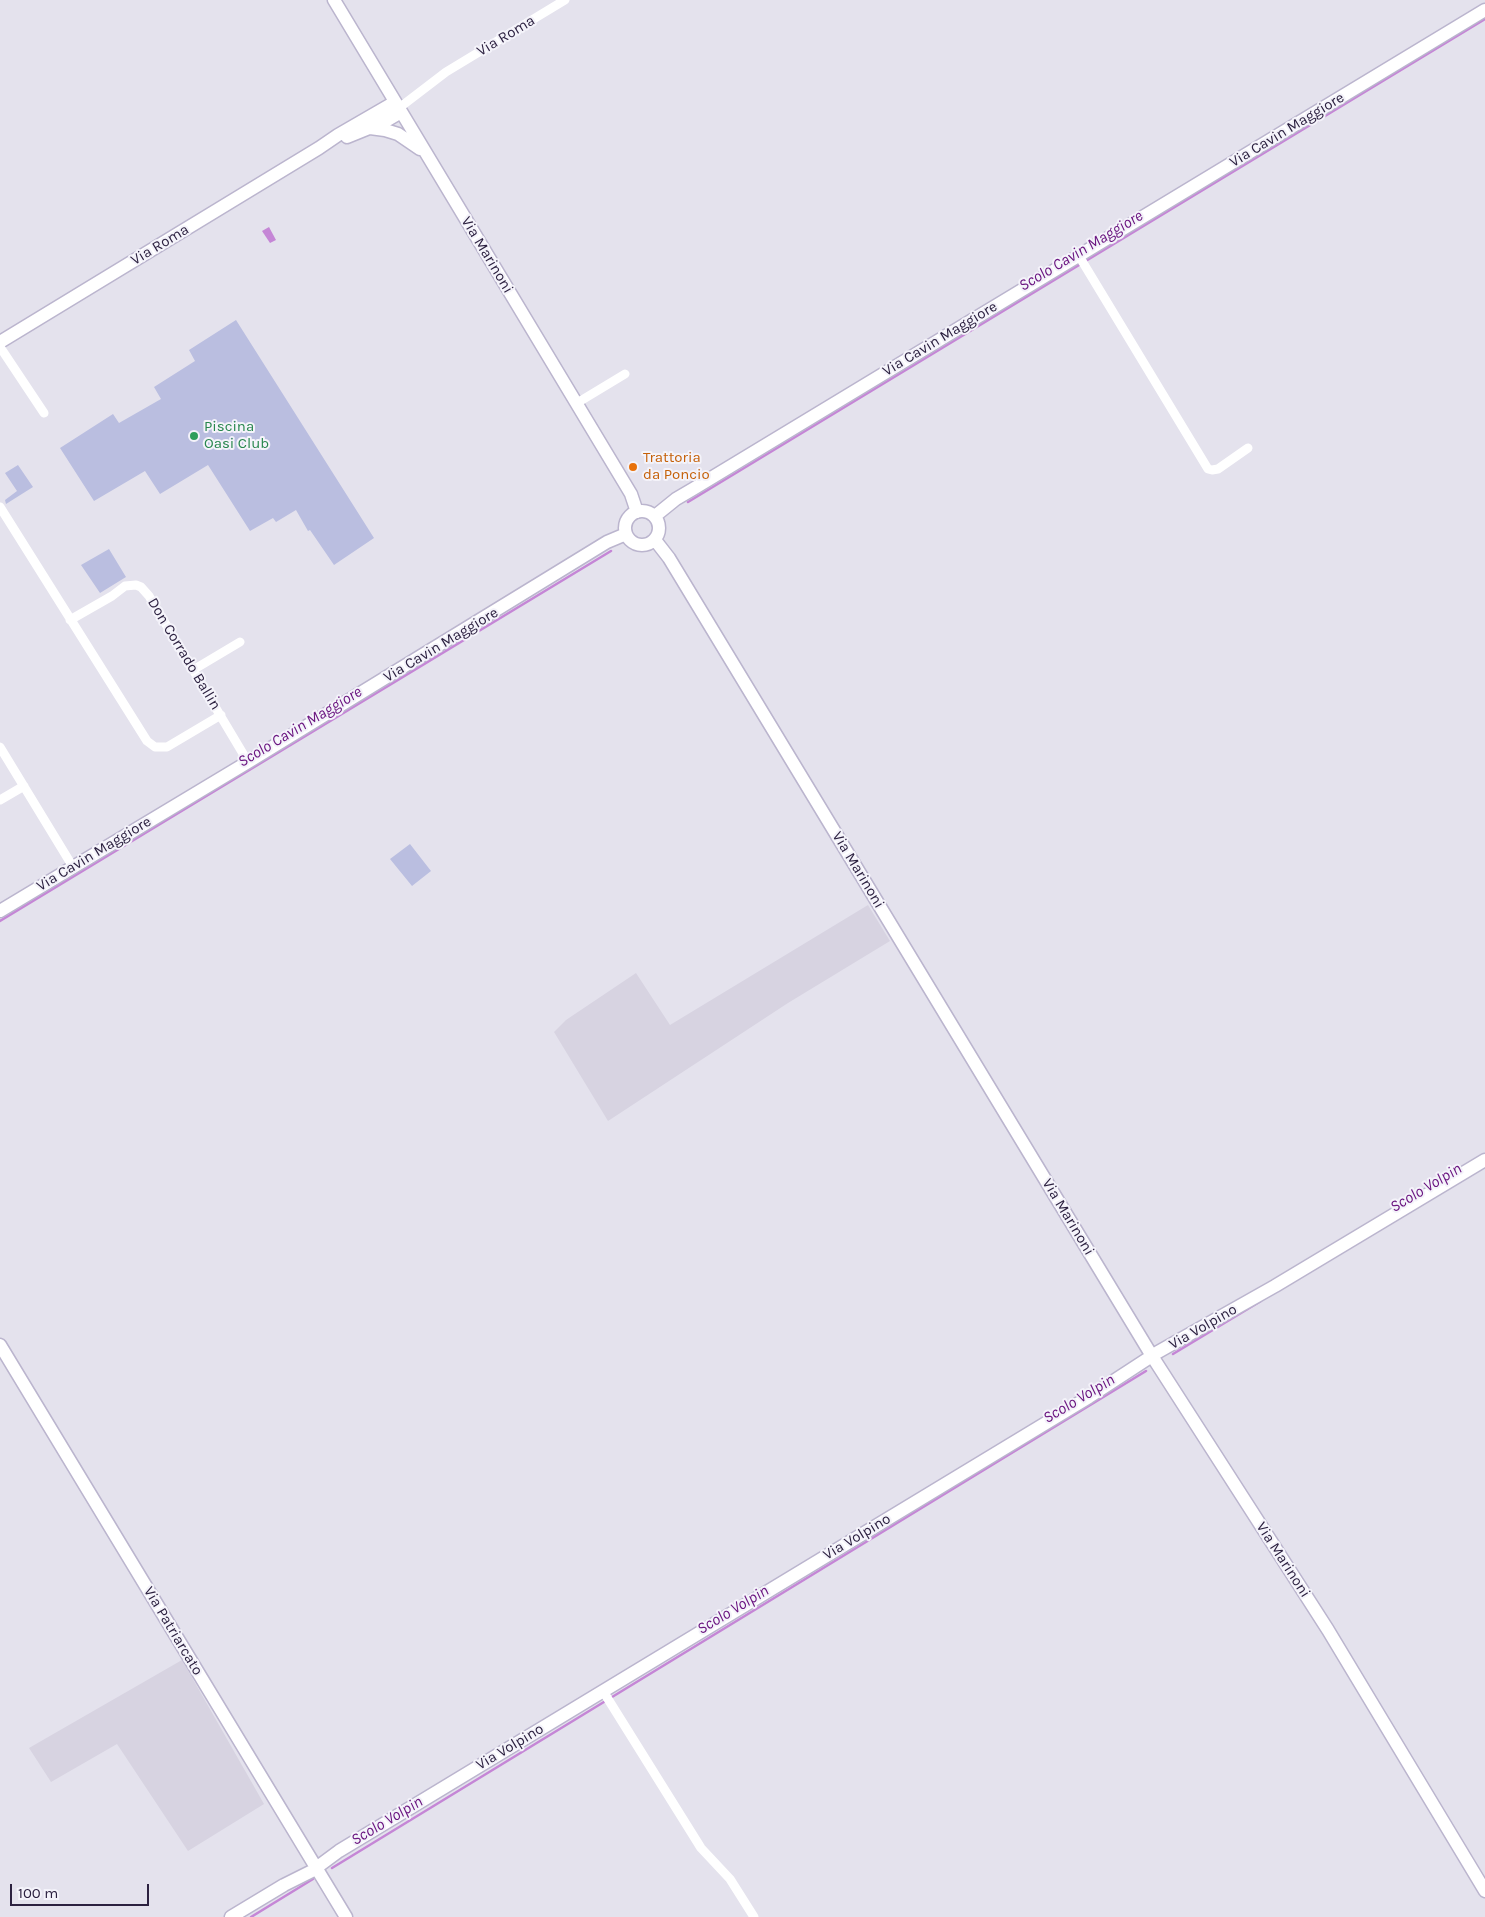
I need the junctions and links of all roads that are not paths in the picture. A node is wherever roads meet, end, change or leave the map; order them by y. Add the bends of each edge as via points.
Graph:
1 (334, 0) edge
2 (565, 0) edge
3 (1480, 0) edge
4 (1485, 9) edge
5 (398, 107) junction
6 (370, 128) junction
7 (320, 148) junction
8 (425, 153) junction
9 (1082, 262) junction
10 (0, 342) edge
11 (0, 347) edge
12 (625, 374) dead end
13 (577, 403) junction
14 (44, 413) dead end
15 (1248, 448) dead end
16 (0, 507) edge
17 (637, 512) junction
18 (655, 516) junction
19 (626, 534) junction
20 (655, 540) junction
21 (70, 620) junction
22 (240, 642) dead end
23 (193, 670) junction
24 (221, 715) junction
25 (0, 747) edge
26 (248, 762) junction
27 (24, 786) junction
28 (0, 800) edge
29 (73, 867) junction
30 (0, 911) edge
31 (1485, 1160) edge
32 (0, 1344) edge
33 (1152, 1356) junction
34 (607, 1696) junction
35 (316, 1868) junction
36 (1485, 1891) edge
37 (230, 1917) edge
38 (346, 1917) edge
39 (754, 1917) edge

1 - 5 street, Via Marinoni
2 - 5 street, Via Roma via 446,72
3 - 4 street
4 - 9 street, Via Cavin Maggiore
5 - 6 street via 384,122
5 - 7 street via 338,135
5 - 8 street, Via Marinoni
6 - 7 street
6 - 8 street via 398,134
7 - 10 street, Via Roma
8 - 13 street, Via Marinoni
9 - 15 street via 1208,469 1218,469
9 - 18 street, Via Cavin Maggiore via 682,496
11 - 14 street
12 - 13 street
13 - 17 street, Via Marinoni via 631,494
16 - 21 street, Don Corrado Ballin
17 - 18 street
17 - 19 street via 626,522
18 - 20 street via 659,528
19 - 20 street via 638,545 647,545
19 - 26 street, Via Cavin Maggiore via 607,542
20 - 33 street, Via Marinoni via 672,562
21 - 23 street, Don Corrado Ballin via 125,586 136,585 146,592
21 - 24 street, Don Corrado Ballin via 143,736 152,745 161,748 173,745
22 - 23 street
23 - 24 street, Don Corrado Ballin
24 - 26 street, Don Corrado Ballin
25 - 27 street
26 - 29 street, Via Cavin Maggiore
27 - 28 street
27 - 29 street
29 - 30 street, Via Cavin Maggiore
31 - 33 street, Via Volpino
32 - 35 street, Via Patriarcato
33 - 34 street, Via Volpino
33 - 36 street, Via Marinoni via 1328,1630
34 - 35 street, Via Volpino via 339,1851
34 - 39 street via 701,1848 730,1879
35 - 37 street, Via Volpino
35 - 38 street, Via Patriarcato

